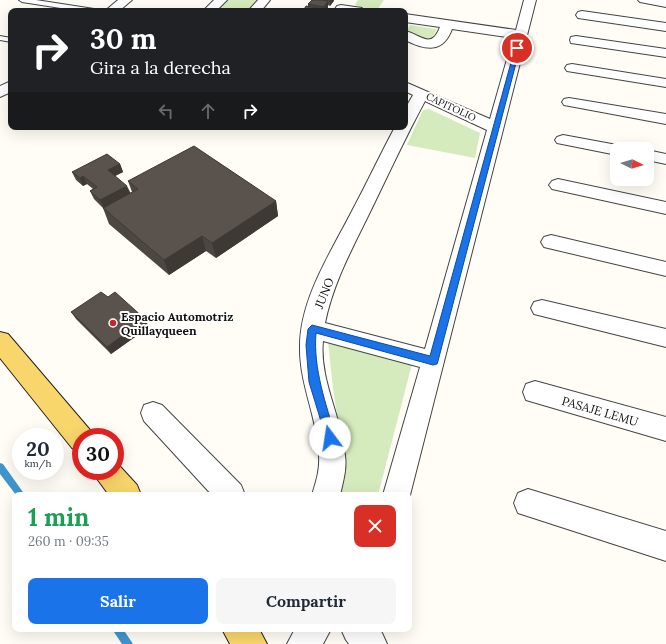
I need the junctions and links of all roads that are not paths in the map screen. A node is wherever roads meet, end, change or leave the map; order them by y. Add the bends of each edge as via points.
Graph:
1 (22, 0) edge
2 (126, 0) edge
3 (221, 0) edge
4 (264, 0) edge
5 (530, 0) edge
6 (644, 0) edge
7 (666, 3) edge
8 (74, 8) edge
9 (115, 8) edge
10 (212, 8) edge
11 (257, 8) edge
12 (582, 15) dead end
13 (408, 20) edge
14 (447, 24) junction
15 (666, 27) edge
16 (521, 35) junction
17 (408, 37) edge
18 (576, 40) dead end
19 (666, 53) edge
20 (572, 68) dead end
21 (666, 83) edge
22 (408, 88) edge
23 (421, 94) junction
24 (568, 102) dead end
25 (408, 118) edge
26 (666, 119) edge
27 (496, 128) junction
28 (402, 130) edge
29 (563, 140) dead end
30 (610, 149) edge
31 (654, 156) edge
32 (666, 159) edge
33 (558, 186) dead end
34 (666, 208) edge
35 (551, 242) dead end
36 (666, 269) edge
37 (542, 308) dead end
38 (312, 329) junction
39 (666, 338) edge
40 (0, 341) edge
41 (433, 361) junction
42 (534, 392) dead end
43 (153, 413) dead end
44 (72, 428) edge
45 (666, 429) edge
46 (114, 480) edge
47 (124, 492) edge
48 (228, 492) edge
49 (327, 492) edge
50 (398, 492) edge
51 (528, 503) dead end
52 (666, 546) edge
53 (240, 632) edge
54 (313, 632) edge
55 (360, 632) edge
56 (250, 644) edge
57 (303, 644) edge
58 (371, 644) edge

1 - 8 lane
2 - 9 street
3 - 10 street
4 - 11 street
5 - 16 street
6 - 7 street
12 - 15 street
13 - 14 street
14 - 16 street
14 - 17 street via 436,43 426,43
16 - 27 street
18 - 19 street
20 - 21 street
22 - 23 street, CAPITOLIO
23 - 25 street
23 - 27 street, CAPITOLIO
24 - 26 street
27 - 41 street
28 - 38 street, JUNO via 325,285
29 - 30 street
31 - 32 street
33 - 34 street
35 - 36 street
37 - 39 street
38 - 41 street
38 - 49 street, JUNO via 313,376 333,455 332,474
40 - 44 main road
41 - 50 street
42 - 45 street, PASAJE LEMU
43 - 48 street
46 - 47 main road
51 - 52 street
53 - 56 main road
54 - 57 street
55 - 58 street

